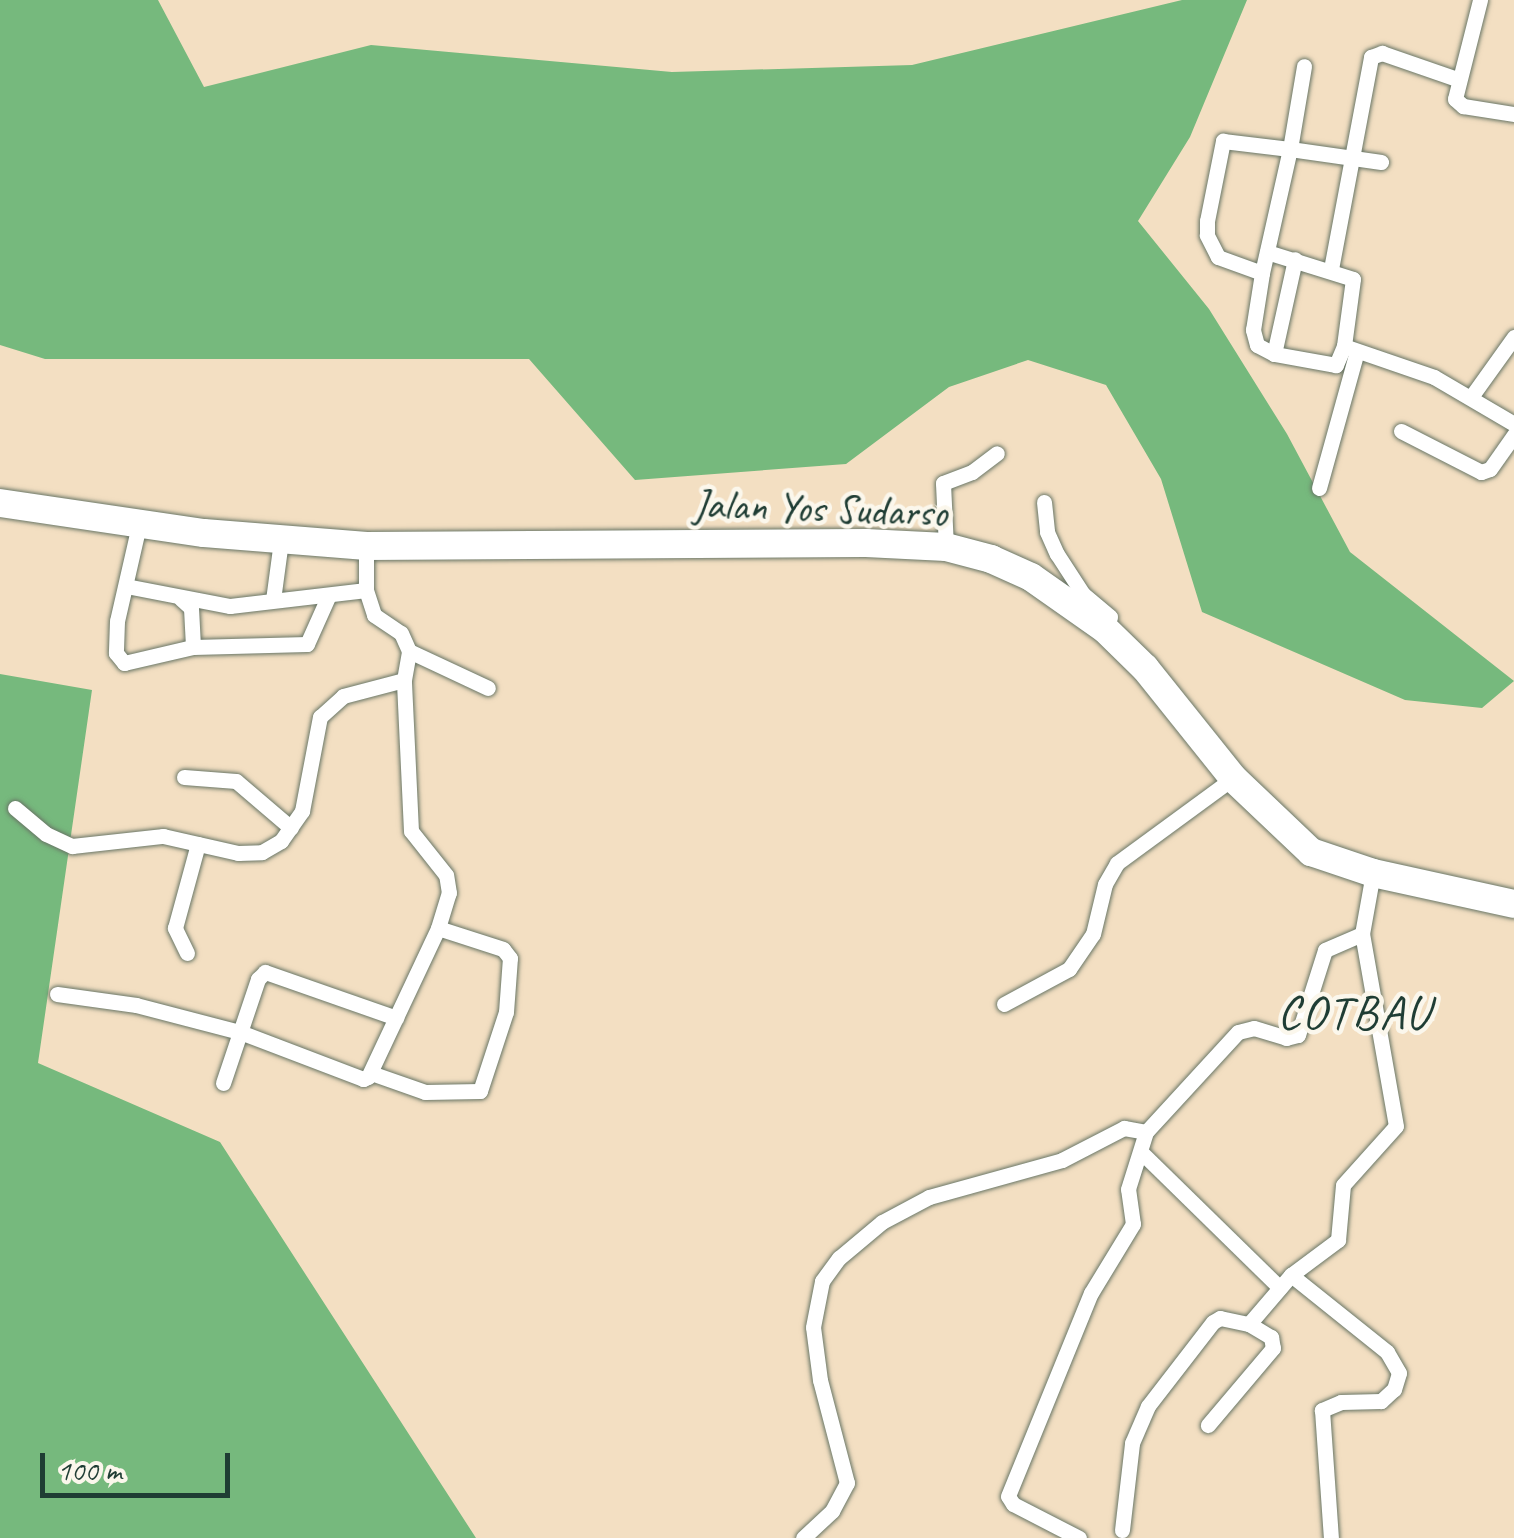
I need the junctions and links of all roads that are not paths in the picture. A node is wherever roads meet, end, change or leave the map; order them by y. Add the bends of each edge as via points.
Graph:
1 (1480, 0) edge
2 (1304, 66) dead end
3 (1457, 79) junction
4 (1514, 114) edge
5 (1290, 150) junction
6 (1350, 159) junction
7 (1380, 162) dead end
8 (1267, 252) junction
9 (1295, 260) junction
10 (1331, 268) junction
11 (1262, 273) junction
12 (1514, 336) edge
13 (1351, 349) junction
14 (1274, 354) junction
15 (1471, 397) junction
16 (1514, 424) edge
17 (1401, 431) dead end
18 (1514, 434) edge
19 (997, 453) dead end
20 (1319, 488) dead end
21 (0, 502) edge
22 (1044, 502) dead end
23 (139, 525) junction
24 (281, 541) junction
25 (366, 546) junction
26 (946, 548) junction
27 (126, 586) junction
28 (366, 590) junction
29 (328, 597) junction
30 (180, 599) junction
31 (273, 600) junction
32 (1104, 630) junction
33 (193, 647) junction
34 (410, 651) junction
35 (404, 680) junction
36 (488, 688) dead end
37 (184, 777) dead end
38 (1233, 778) junction
39 (14, 808) dead end
40 (292, 828) junction
41 (198, 844) junction
42 (1373, 873) junction
43 (1514, 904) edge
44 (438, 928) junction
45 (1362, 934) junction
46 (187, 954) dead end
47 (57, 994) dead end
48 (1004, 1004) dead end
49 (396, 1018) junction
50 (240, 1032) junction
51 (370, 1073) junction
52 (223, 1084) dead end
53 (1146, 1132) junction
54 (1141, 1152) junction
55 (1292, 1275) junction
56 (1280, 1288) junction
57 (1249, 1324) junction
58 (1208, 1425) dead end
59 (1122, 1530) dead end
60 (803, 1538) edge
61 (1080, 1538) edge
62 (1331, 1538) edge

1 - 3 street
2 - 5 street
3 - 4 street via 1459,105
3 - 6 street via 1374,54
5 - 6 street
5 - 8 street
5 - 11 street via 1223,142 1207,235 1218,257
6 - 7 street
6 - 10 street
8 - 9 street
8 - 11 street
9 - 10 street
9 - 14 street
10 - 13 street via 1353,279
11 - 14 street via 1254,341
12 - 15 street
13 - 14 street via 1333,366
13 - 15 street
13 - 20 street
15 - 16 street
17 - 18 street via 1480,472
19 - 26 street via 943,484
21 - 23 highway, Jalan Yos Sudarso
22 - 32 street via 1057,554 1084,594 1110,617
23 - 24 highway, Jalan Yos Sudarso
23 - 27 street
24 - 25 highway, Jalan Yos Sudarso
24 - 31 street
25 - 26 highway, Jalan Yos Sudarso via 866,542
25 - 28 street
26 - 32 highway, Jalan Yos Sudarso via 1031,577
27 - 30 street
27 - 33 street via 117,622 120,661
28 - 29 street
28 - 34 street via 371,610
29 - 31 street
29 - 33 street via 307,644
30 - 31 street via 230,606
30 - 33 street via 191,608
32 - 38 highway, Jalan Yos Sudarso via 1145,668
34 - 35 street
34 - 36 street
35 - 40 street via 344,696 320,717 308,795
35 - 44 street via 411,831 449,884
37 - 40 street via 236,781
38 - 42 highway, Jalan Yos Sudarso via 1311,852
38 - 48 street via 1117,863 1093,934 1069,969
39 - 41 street via 72,846 144,837
40 - 41 street via 262,852
41 - 46 street via 176,928
42 - 43 highway, Jalan Yos Sudarso
42 - 45 street
44 - 49 street
44 - 51 street via 503,949 510,958 506,1012 480,1092 425,1092
45 - 53 street via 1325,950 1298,1035 1238,1032
45 - 55 street via 1396,1126 1343,1185 1338,1240
47 - 50 street
49 - 50 street via 265,972
49 - 51 street
50 - 51 street via 364,1079
50 - 52 street
53 - 54 street
53 - 60 street via 1124,1128 1062,1160 929,1197 882,1222 839,1258 822,1281 813,1327 847,1482 832,1510
54 - 56 street
54 - 61 street via 1128,1189 1133,1224 1091,1293 1008,1496
55 - 56 street
55 - 62 street via 1398,1366 1398,1382 1387,1397 1322,1410
56 - 57 street
57 - 58 street via 1271,1337 1273,1348
57 - 59 street via 1213,1322 1148,1406 1132,1444

